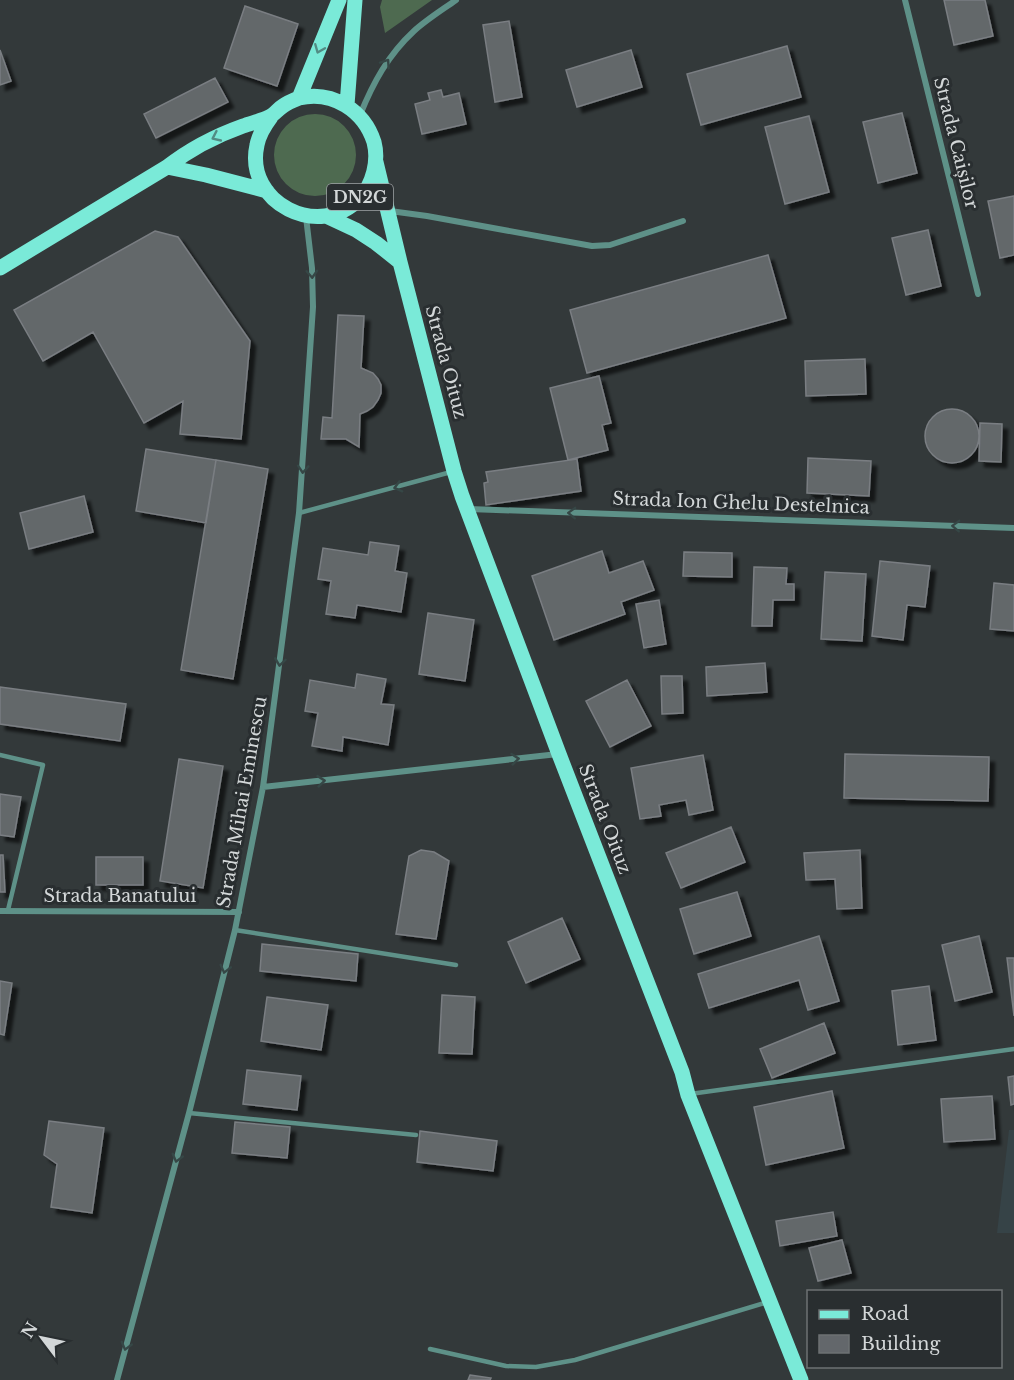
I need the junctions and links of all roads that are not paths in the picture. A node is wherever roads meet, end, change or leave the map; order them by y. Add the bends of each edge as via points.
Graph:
1 (339, 0) edge
2 (355, 0) edge
3 (456, 0) edge
4 (905, 0) edge
5 (299, 98) junction
6 (346, 105) junction
7 (359, 115) junction
8 (271, 117) junction
9 (376, 162) junction
10 (167, 166) junction
11 (267, 191) junction
12 (388, 211) junction
13 (306, 216) junction
14 (326, 216) junction
15 (683, 221) dead end
16 (400, 262) junction
17 (0, 268) edge
18 (978, 294) dead end
19 (454, 471) junction
20 (467, 509) junction
21 (300, 513) junction
22 (1014, 528) edge
23 (559, 754) junction
24 (0, 756) edge
25 (263, 787) junction
26 (4, 911) edge
27 (239, 912) junction
28 (235, 930) junction
29 (456, 965) dead end
30 (1014, 1049) edge
31 (688, 1095) junction
32 (189, 1113) junction
33 (416, 1135) dead end
34 (771, 1302) junction
35 (430, 1349) dead end
36 (117, 1380) edge
37 (801, 1380) edge

1 -> 5 main road
2 - 6 main road
7 -> 3 street via 394,52 415,30
4 - 18 street, Strada Caișilor
5 - 6 main road, DN2G via 315,96
5 - 8 main road, DN2G
6 - 7 main road, DN2G
7 - 9 main road, DN2G via 369,129
8 -> 10 main road, DN2G via 203,143
8 - 11 main road, DN2G via 262,131 256,162
9 - 12 main road, Strada Oituz
9 - 14 main road, DN2G via 371,181 360,198 344,210
10 - 11 main road, DN2G
10 - 17 main road, DN2G
11 - 13 main road, DN2G via 291,212
12 - 15 street via 591,246 610,245
12 - 16 main road, Strada Oituz
13 - 14 main road, DN2G
13 -> 21 street, Strada Mihai Eminescu via 314,307
14 - 16 main road via 356,230
16 - 19 main road, Strada Oituz
19 - 20 main road, Strada Oituz
19 -> 21 lane
22 -> 20 street, Strada Ion Ghelu Destelnica
20 - 23 main road, Strada Oituz
21 -> 25 street, Strada Mihai Eminescu
25 -> 23 street
23 - 31 main road, Strada Oituz
24 - 26 lane via 43,765
25 - 27 street, Strada Mihai Eminescu
26 - 27 street, Strada Banatului
27 - 28 street, Strada Mihai Eminescu
28 - 29 lane
28 -> 32 street, Strada Mihai Eminescu
30 - 31 lane
31 - 34 main road, Strada Oituz
32 - 33 lane
32 -> 36 street, Strada Mihai Eminescu
34 - 35 lane via 575,1360 536,1367 506,1366
34 - 37 main road, Strada Oituz

